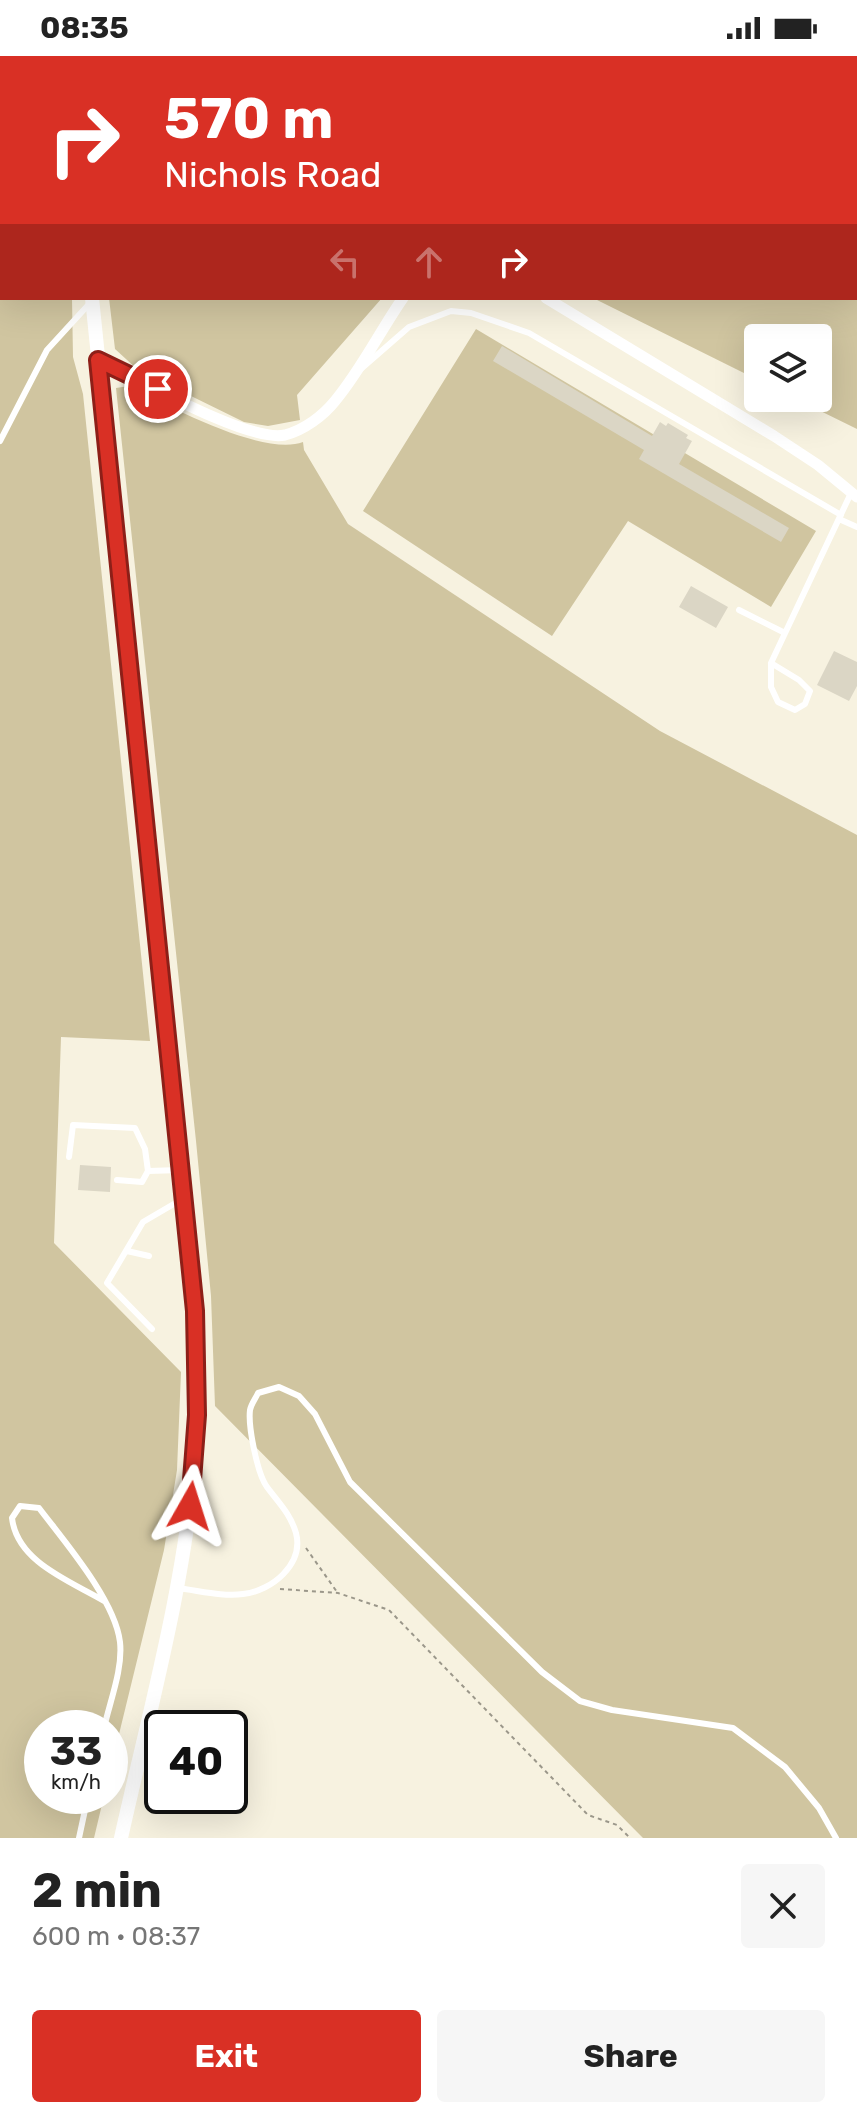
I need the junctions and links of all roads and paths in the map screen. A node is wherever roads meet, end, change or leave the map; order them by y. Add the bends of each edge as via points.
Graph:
1 (91, 300) edge
2 (92, 300) edge
3 (402, 300) edge
4 (549, 300) edge
5 (98, 360) junction
6 (353, 375) junction
7 (0, 441) edge
8 (854, 495) edge
9 (840, 517) junction
10 (857, 527) edge
11 (739, 610) dead end
12 (785, 633) junction
13 (771, 663) junction
14 (69, 1157) dead end
15 (181, 1170) junction
16 (148, 1171) junction
17 (117, 1180) dead end
18 (184, 1198) junction
19 (127, 1251) junction
20 (149, 1256) dead end
21 (152, 1329) dead end
22 (297, 1535) junction
23 (176, 1588) junction
24 (264, 1588) junction
25 (338, 1593) junction
26 (104, 1601) junction
27 (108, 1710) edge
28 (84, 1814) edge
29 (79, 1838) edge
30 (121, 1838) edge
31 (630, 1838) edge
32 (836, 1838) edge

1 - 7 lane via 47,350
2 - 5 street
3 - 6 street
4 - 8 street via 803,454
5 - 6 street via 264,435 305,427 336,401
5 - 15 street
6 - 9 lane via 409,327 451,311 471,313 529,333
8 - 9 lane
9 - 10 lane
9 - 12 lane
11 - 12 lane
12 - 13 lane
13 - 13 lane via 771,687 778,702 795,710 805,704 810,691
14 - 16 lane via 73,1125 135,1128
15 - 16 lane
15 - 18 street
16 - 17 lane via 142,1182
18 - 19 lane via 143,1222
18 - 23 street via 198,1389 190,1506
19 - 20 lane
19 - 21 lane via 107,1283
22 - 24 lane via 295,1561
22 - 25 path
22 - 32 lane via 286,1509 264,1484 253,1440 250,1408 258,1393 279,1387 299,1396 315,1414 350,1482 542,1672 580,1701 733,1728 785,1767
23 - 24 lane via 243,1594
23 - 30 street
24 - 25 path
25 - 31 path via 389,1610 588,1815 617,1825
26 - 26 lane via 39,1508 20,1506 12,1518 23,1550
26 - 27 lane via 120,1639
28 - 29 lane

